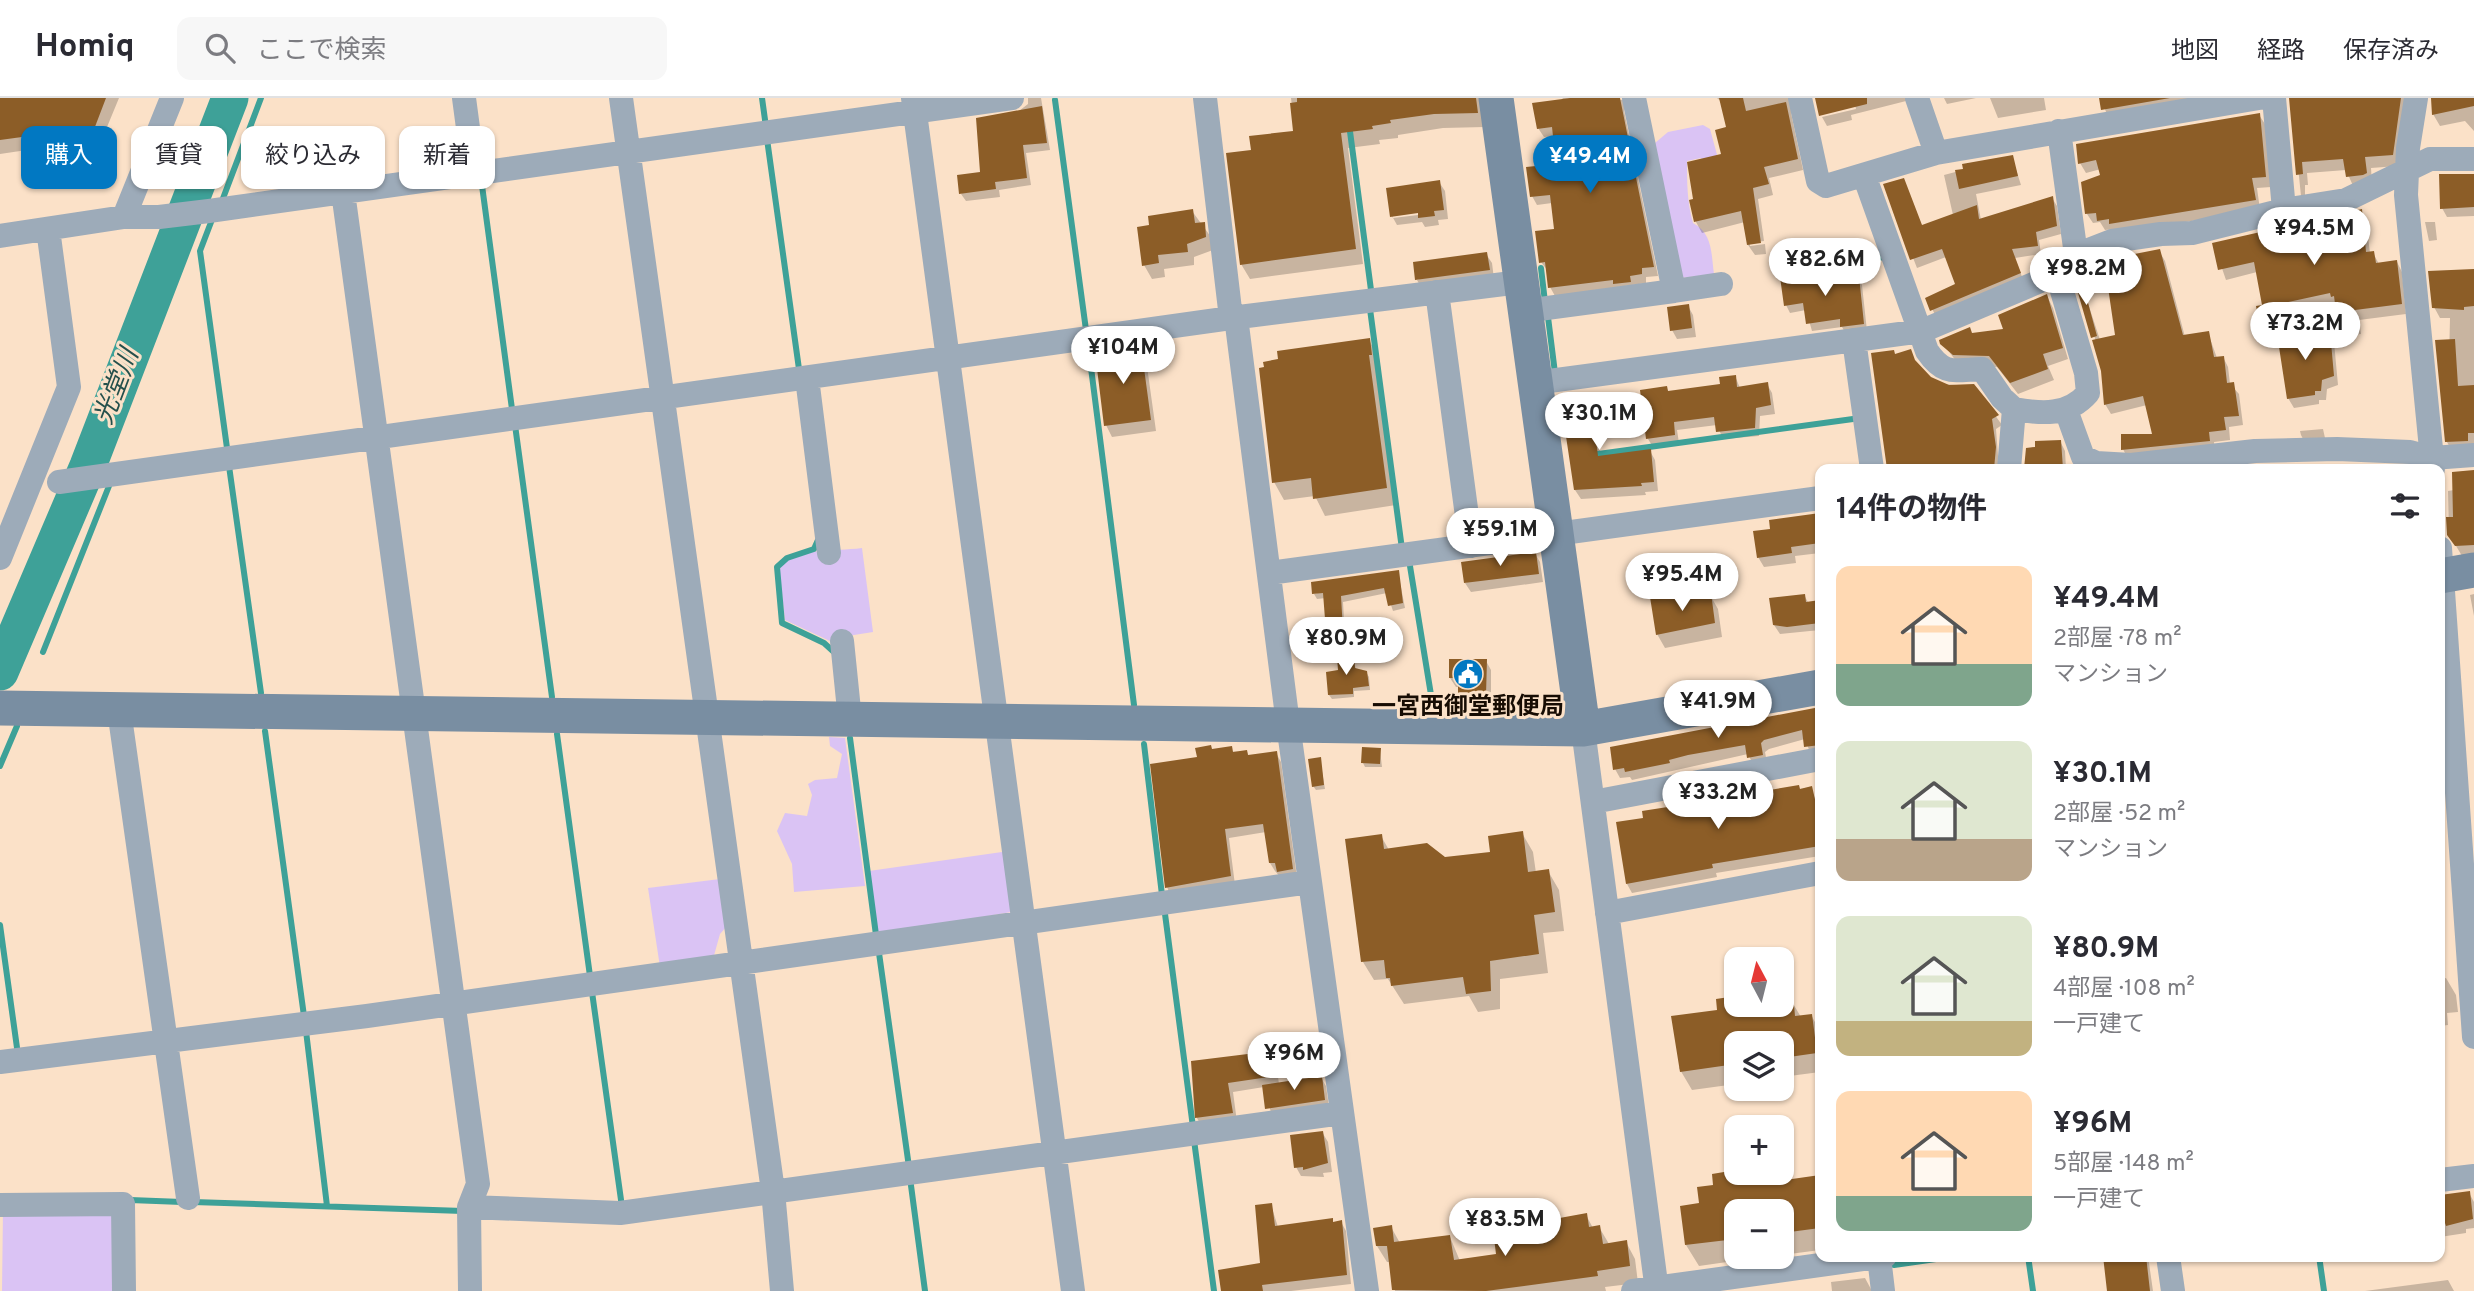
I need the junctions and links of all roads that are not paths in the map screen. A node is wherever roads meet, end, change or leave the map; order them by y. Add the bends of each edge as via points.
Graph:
1 (172, 98) edge
2 (464, 98) edge
3 (621, 98) edge
4 (1012, 98) edge
5 (1205, 98) edge
6 (1496, 98) edge
7 (1634, 98) edge
8 (1800, 98) edge
9 (1917, 98) edge
10 (2259, 98) edge
11 (2274, 98) edge
12 (2416, 98) edge
13 (914, 105) edge
14 (468, 126) edge
15 (2059, 131) junction
16 (629, 151) junction
17 (1936, 153) junction
18 (2474, 159) edge
19 (495, 170) edge
20 (2406, 170) junction
21 (1864, 175) junction
22 (399, 184) edge
23 (343, 192) junction
24 (2284, 210) junction
25 (124, 217) junction
26 (48, 229) junction
27 (0, 236) edge
28 (2076, 255) junction
29 (2057, 274) junction
30 (1721, 284) dead end
31 (1674, 291) junction
32 (1437, 292) junction
33 (1522, 297) junction
34 (1231, 318) junction
35 (1922, 331) junction
36 (1854, 340) junction
37 (946, 358) junction
38 (807, 378) junction
39 (1534, 383) junction
40 (663, 397) junction
41 (2014, 409) junction
42 (2066, 410) junction
43 (377, 437) junction
44 (2474, 455) edge
45 (1871, 464) edge
46 (2009, 464) edge
47 (2114, 464) edge
48 (2140, 464) edge
49 (2433, 464) edge
50 (59, 482) dead end
51 (1815, 499) edge
52 (1554, 534) junction
53 (1471, 546) junction
54 (830, 553) dead end
55 (0, 558) edge
56 (2449, 567) edge
57 (1269, 573) junction
58 (842, 641) dead end
59 (1815, 688) edge
60 (5, 708) edge
61 (119, 710) junction
62 (416, 714) junction
63 (706, 718) junction
64 (850, 720) junction
65 (997, 722) junction
66 (1288, 724) junction
67 (1583, 729) junction
68 (1815, 760) edge
69 (1592, 802) junction
70 (1815, 874) edge
71 (1310, 881) junction
72 (1607, 913) junction
73 (1024, 923) junction
74 (2470, 923) edge
75 (740, 962) junction
76 (456, 1004) junction
77 (2474, 1037) edge
78 (165, 1040) junction
79 (0, 1062) edge
80 (1342, 1114) junction
81 (1056, 1154) junction
82 (2474, 1176) edge
83 (2445, 1180) edge
84 (773, 1191) junction
85 (188, 1198) dead end
86 (0, 1205) edge
87 (469, 1207) junction
88 (1844, 1262) edge
89 (1880, 1262) edge
90 (2169, 1262) edge
91 (1649, 1290) edge
92 (124, 1291) edge
93 (470, 1291) edge
94 (782, 1291) edge
95 (1073, 1291) edge
96 (1367, 1291) edge
97 (1883, 1291) edge
98 (2173, 1291) edge

1 - 25 street
2 - 14 street
3 - 16 street
4 - 13 street
5 - 34 street
6 - 33 street
7 - 31 street
8 - 21 street via 1818,181 1826,186
9 - 17 street
10 - 15 street
11 - 24 street
12 - 20 street
13 - 16 street
13 - 37 street
15 - 17 street
15 - 28 street
16 - 19 street
16 - 40 street
17 - 21 street
18 - 20 street via 2430,159
20 - 24 street via 2346,200
20 - 49 street
21 - 35 street
22 - 23 street
23 - 25 street via 159,218
23 - 43 street
24 - 28 street via 2192,233 2112,241
25 - 26 street
26 - 27 street
26 - 55 street via 69,387
28 - 29 street
29 - 35 street
29 - 42 street via 2087,373 2088,393 2077,406
30 - 31 street
31 - 33 street
32 - 33 street
32 - 34 street
32 - 53 street
33 - 39 street
34 - 37 street
34 - 57 street via 1237,325
35 - 36 street
35 - 41 street via 1927,351 1938,367 1982,369
36 - 39 street
36 - 45 street
37 - 38 street
37 - 65 street
38 - 40 street
38 - 54 street
39 - 52 street
40 - 43 street
40 - 63 street
41 - 42 street
41 - 46 street
42 - 47 street via 2083,457
43 - 50 street
43 - 62 street
44 - 49 street
48 - 49 street via 2255,451 2337,449 2410,452
51 - 52 street
52 - 53 street
52 - 67 street
53 - 57 street
56 - 74 street
57 - 66 street
58 - 64 street
59 - 67 street
60 - 61 street
61 - 62 street
61 - 78 street
62 - 63 street
62 - 76 street
63 - 64 street
63 - 75 street
64 - 65 street
65 - 66 street
65 - 73 street
66 - 67 street
66 - 71 street
67 - 69 street
68 - 69 street
69 - 72 street
70 - 72 street
71 - 73 street
71 - 80 street
72 - 91 street
73 - 75 street
73 - 81 street
74 - 77 street
75 - 76 street
75 - 84 street
76 - 78 street
76 - 87 street via 478,1184
78 - 79 street
78 - 85 street
80 - 81 street
80 - 96 street
81 - 84 street
81 - 95 street
82 - 83 street
84 - 87 street via 620,1213
84 - 94 street
86 - 92 street via 123,1203
87 - 93 street
88 - 91 street
89 - 97 street
90 - 98 street

